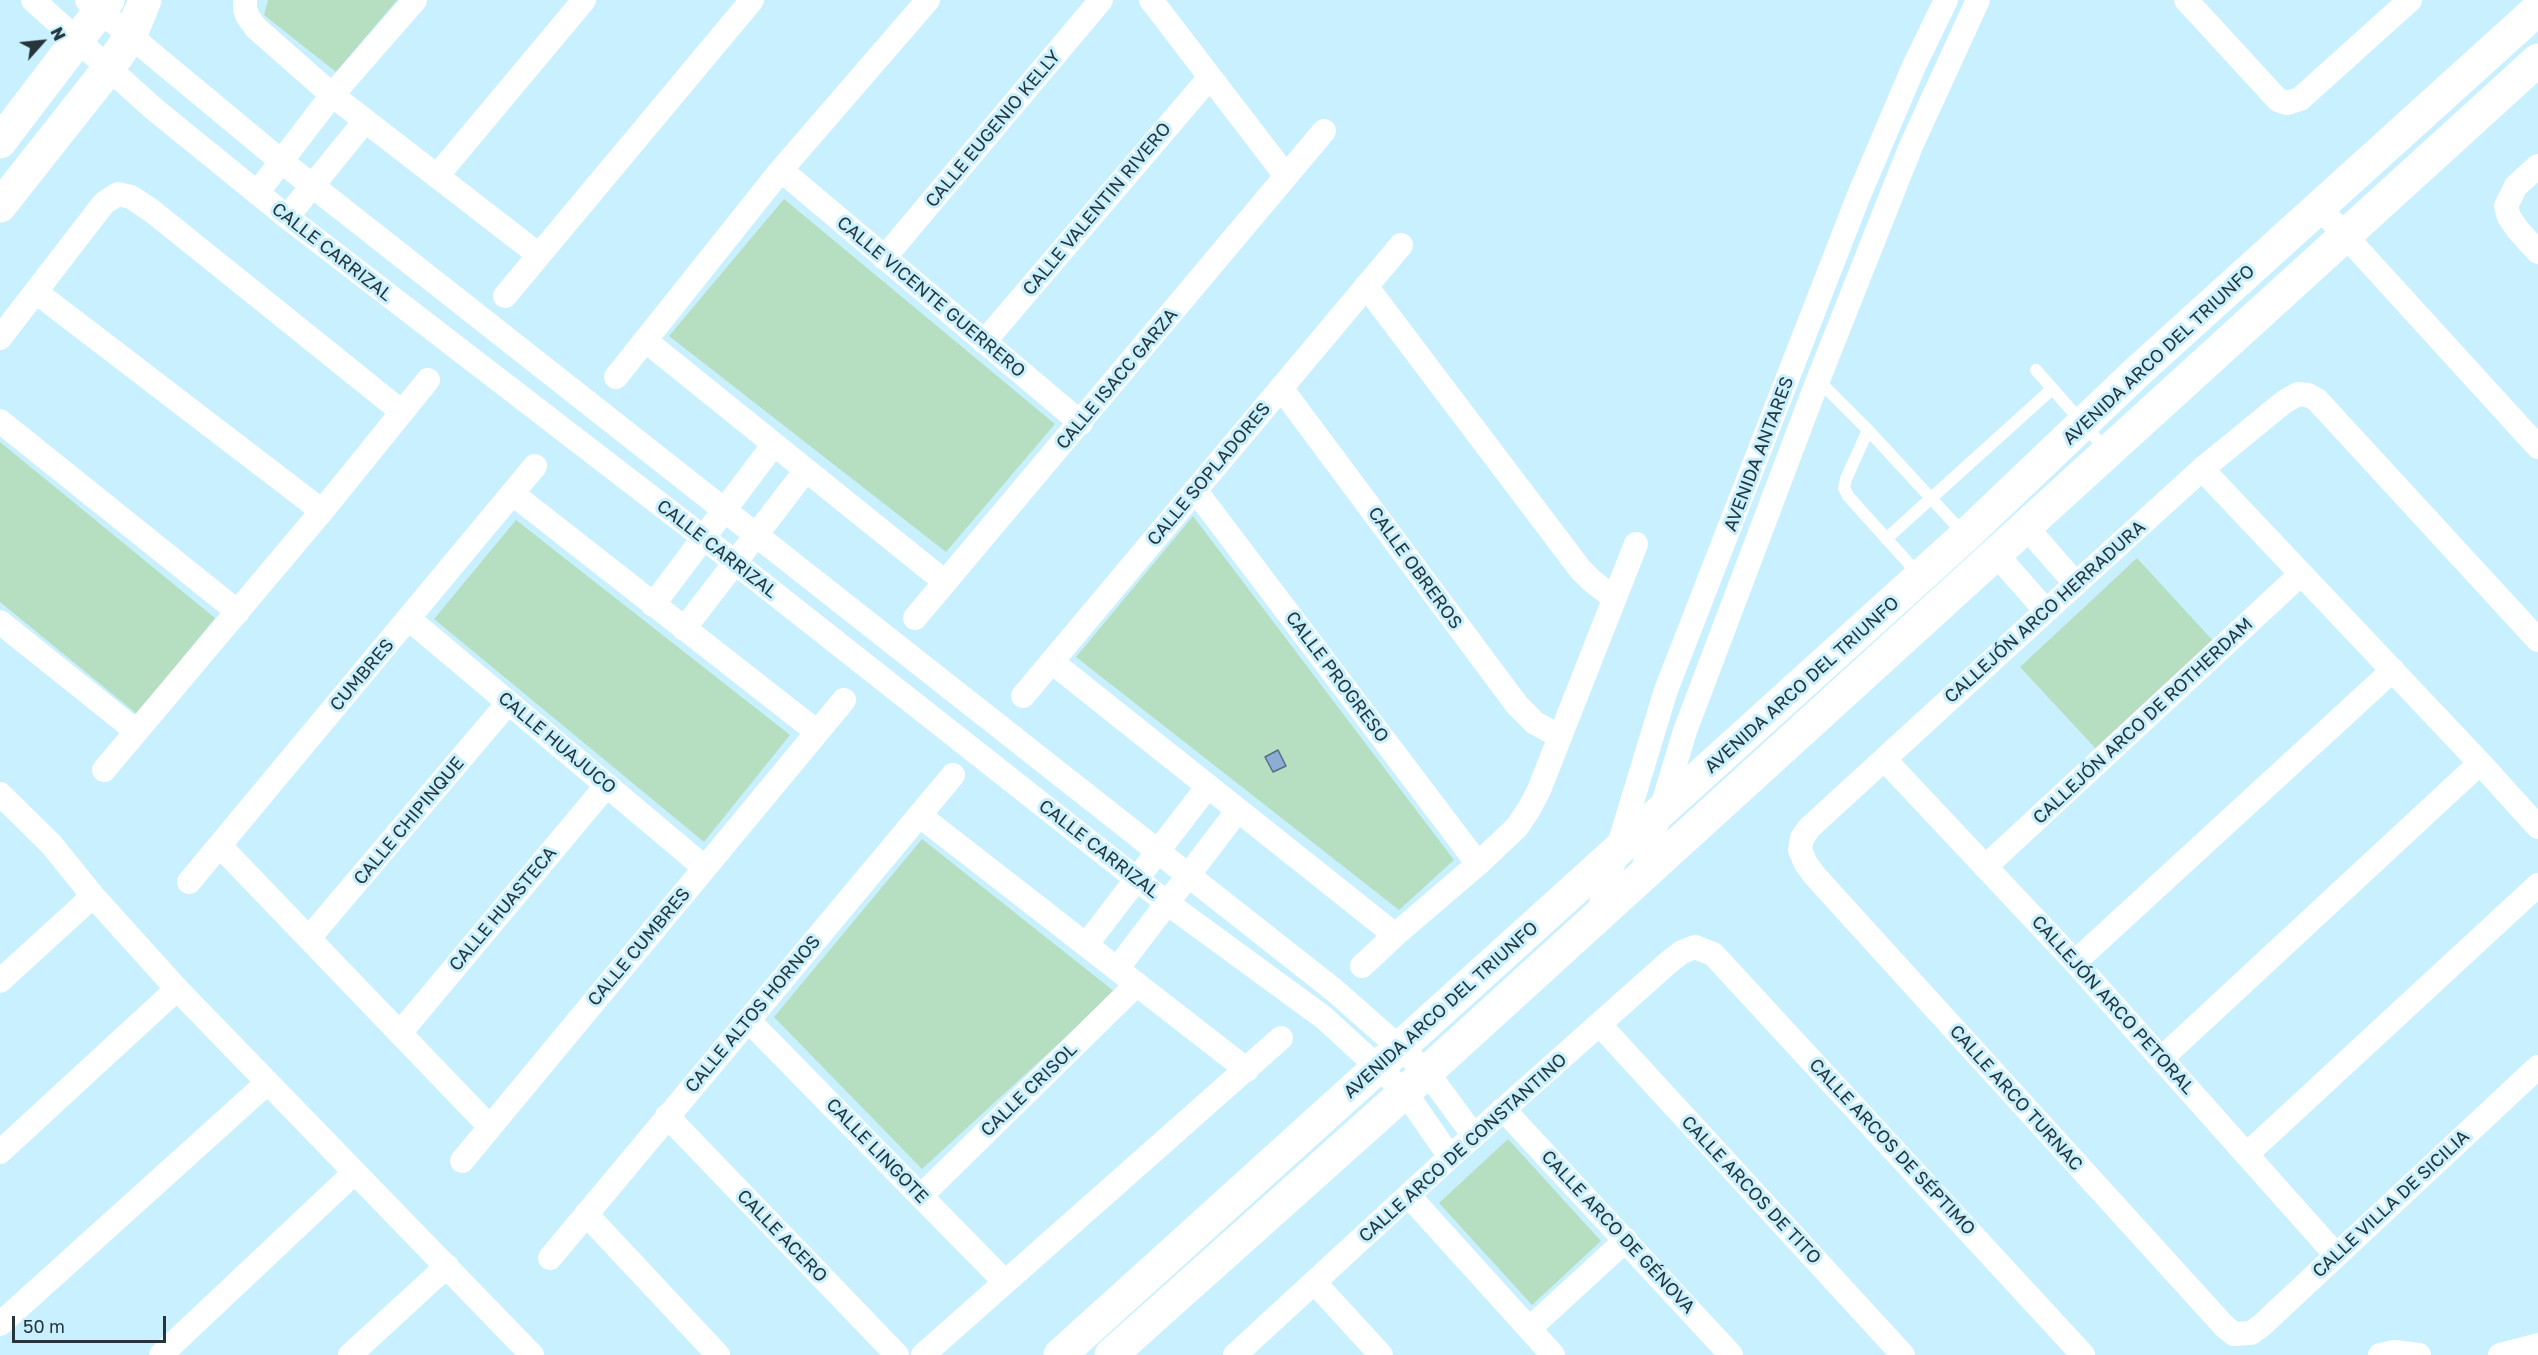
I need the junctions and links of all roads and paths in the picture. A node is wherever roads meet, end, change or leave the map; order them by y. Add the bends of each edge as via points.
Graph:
1 (33, 0) edge
2 (145, 0) edge
3 (245, 0) edge
4 (415, 0) edge
5 (585, 0) edge
6 (752, 0) edge
7 (928, 0) edge
8 (1101, 0) edge
9 (1151, 0) edge
10 (1946, 0) edge
11 (1978, 0) edge
12 (2186, 0) edge
13 (99, 4) edge
14 (2396, 5) edge
15 (2538, 9) edge
16 (130, 37) junction
17 (77, 40) junction
18 (2538, 60) edge
19 (109, 68) junction
20 (1210, 76) junction
21 (332, 95) junction
22 (365, 121) junction
23 (1324, 131) dead end
24 (0, 142) edge
25 (281, 162) junction
26 (2538, 166) edge
27 (781, 170) junction
28 (437, 176) junction
29 (1286, 176) junction
30 (312, 186) junction
31 (257, 193) junction
32 (0, 206) edge
33 (2320, 208) junction
34 (286, 217) junction
35 (2346, 237) junction
36 (1401, 245) dead end
37 (2538, 252) edge
38 (539, 255) junction
39 (884, 258) junction
40 (1366, 286) junction
41 (36, 292) junction
42 (505, 296) dead end
43 (0, 338) edge
44 (646, 340) junction
45 (984, 342) junction
46 (2036, 370) dead end
47 (616, 376) dead end
48 (428, 380) dead end
49 (1818, 380) junction
50 (1281, 388) junction
51 (2052, 389) junction
52 (402, 412) junction
53 (0, 421) edge
54 (1081, 423) junction
55 (2083, 424) junction
56 (1868, 430) junction
57 (774, 444) junction
58 (2538, 447) edge
59 (2108, 453) junction
60 (535, 466) dead end
61 (2202, 469) junction
62 (806, 470) junction
63 (1196, 490) junction
64 (513, 494) junction
65 (1931, 498) junction
66 (322, 512) junction
67 (723, 512) junction
68 (2026, 527) junction
69 (755, 536) junction
70 (1965, 536) junction
71 (704, 538) junction
72 (1886, 539) junction
73 (1636, 544) dead end
74 (1996, 554) junction
75 (735, 562) junction
76 (2301, 574) junction
77 (1920, 577) junction
78 (945, 582) junction
79 (2076, 584) junction
80 (1614, 598) junction
81 (653, 604) junction
82 (2046, 611) junction
83 (238, 612) junction
84 (915, 618) dead end
85 (408, 619) junction
86 (0, 622) edge
87 (684, 628) junction
88 (2538, 640) edge
89 (1052, 662) junction
90 (2393, 670) junction
91 (1023, 696) dead end
92 (844, 700) dead end
93 (508, 703) junction
94 (136, 731) junction
95 (817, 732) junction
96 (1559, 736) junction
97 (1885, 760) junction
98 (2480, 763) junction
99 (104, 770) dead end
100 (953, 775) dead end
101 (607, 785) junction
102 (1208, 786) junction
103 (0, 794) edge
104 (1238, 810) junction
105 (919, 815) junction
106 (1658, 815) junction
107 (2538, 827) edge
108 (220, 846) junction
109 (1800, 850) joint
110 (1157, 852) junction
111 (1615, 854) junction
112 (1479, 864) junction
113 (1985, 867) junction
114 (705, 868) junction
115 (1188, 876) junction
116 (1641, 876) junction
117 (1136, 879) junction
118 (189, 882) dead end
119 (2538, 885) edge
120 (93, 896) junction
121 (1167, 903) junction
122 (1597, 917) junction
123 (1395, 934) junction
124 (309, 938) junction
125 (1086, 945) junction
126 (1695, 947) joint
127 (2075, 962) junction
128 (1362, 966) dead end
129 (1118, 969) junction
130 (0, 981) edge
131 (1137, 984) junction
132 (177, 989) junction
133 (748, 1020) junction
134 (1600, 1025) junction
135 (400, 1034) junction
136 (1281, 1038) dead end
137 (1388, 1056) junction
138 (2162, 1058) junction
139 (2538, 1067) edge
140 (1246, 1070) junction
141 (1416, 1082) junction
142 (267, 1083) junction
143 (1503, 1109) junction
144 (667, 1116) junction
145 (490, 1127) junction
146 (1474, 1136) junction
147 (0, 1152) edge
148 (2247, 1154) junction
149 (1450, 1157) junction
150 (462, 1161) dead end
151 (354, 1173) junction
152 (921, 1196) junction
153 (1409, 1196) junction
154 (586, 1214) junction
155 (1626, 1240) junction
156 (2336, 1255) junction
157 (550, 1258) dead end
158 (447, 1266) junction
159 (1005, 1282) junction
160 (1314, 1282) junction
161 (0, 1324) edge
162 (1529, 1329) junction
163 (2242, 1335) joint
164 (2538, 1345) edge
165 (161, 1355) edge
166 (350, 1355) edge
167 (532, 1355) edge
168 (718, 1355) edge
169 (897, 1355) edge
170 (923, 1355) edge
171 (1060, 1355) edge
172 (1111, 1355) edge
173 (1235, 1355) edge
174 (1381, 1355) edge
175 (1553, 1355) edge
176 (1731, 1355) edge
177 (1903, 1355) edge
178 (2083, 1355) edge
179 (2380, 1355) edge
180 (2419, 1355) edge
181 (2500, 1355) edge

1 - 17 street, CALLE CARRIZAL
2 - 16 street
3 - 21 street via 248,17 256,28
4 - 21 street
5 - 28 street
6 - 38 street
7 - 27 street
8 - 39 street, CALLE EUGENIO KELLY
9 - 20 street
10 - 111 street, AVENIDA ANTARES via 1859,195 1666,690
11 - 49 street, AVENIDA ANTARES via 1911,146
12 - 14 street via 2278,100 2287,103 2300,99
13 - 16 street, CALLE CARRIZAL
13 - 17 street
15 - 33 street, AVENIDA ARCO DEL TRIUNFO
16 - 19 street
16 - 25 street, CALLE CARRIZAL
17 - 19 street, CALLE CARRIZAL
17 - 24 street
18 - 35 street, AVENIDA ARCO DEL TRIUNFO
19 - 31 street, CALLE CARRIZAL
19 - 32 street
20 - 29 street
20 - 45 street, CALLE VALENTIN RIVERO
21 - 22 street
21 - 25 street
22 - 28 street
22 - 30 street
23 - 29 street, CALLE ISACC GARZA
25 - 30 street, CALLE CARRIZAL
25 - 31 street
26 - 37 street via 2516,186 2506,206 2518,230
27 - 39 street, CALLE VICENTE GUERRERO
27 - 44 street
28 - 38 street
29 - 54 street, CALLE ISACC GARZA
30 - 34 street
30 - 67 street, CALLE CARRIZAL
31 - 34 street, CALLE CARRIZAL
33 - 35 street
33 - 55 street, AVENIDA ARCO DEL TRIUNFO
34 - 71 street, CALLE CARRIZAL
35 - 58 street
35 - 59 street, AVENIDA ARCO DEL TRIUNFO
36 - 40 street, CALLE SOPLADORES
38 - 42 street
39 - 45 street, CALLE VICENTE GUERRERO
40 - 50 street, CALLE SOPLADORES
40 - 80 street via 1581,569
41 - 43 street
41 - 52 street via 104,203 118,194 130,197
41 - 66 street
44 - 47 street
44 - 57 street
45 - 54 street, CALLE VICENTE GUERRERO
46 - 51 lane
48 - 52 street
49 - 56 lane
49 - 106 street, AVENIDA ANTARES via 1685,731
50 - 63 street, CALLE SOPLADORES
50 - 96 street, CALLE OBREROS via 1517,705 1534,723
51 - 55 lane
51 - 65 lane
52 - 66 street
53 - 83 street
54 - 78 street, CALLE ISACC GARZA
55 - 59 lane
55 - 70 street, AVENIDA ARCO DEL TRIUNFO
56 - 65 lane
56 - 72 lane via 1845,488
57 - 62 street
57 - 67 street
59 - 68 street, AVENIDA ARCO DEL TRIUNFO
60 - 64 street, CUMBRES
61 - 76 street
61 - 79 street, CALLEJÓN ARCO HERRADURA
61 - 88 street, CALLEJÓN ARCO HERRADURA via 2284,402 2298,394 2308,395 2317,400
62 - 69 street
62 - 78 street
63 - 89 street, CALLE SOPLADORES
63 - 112 street, CALLE PROGRESO
64 - 81 street
64 - 85 street, CUMBRES
65 - 70 lane
65 - 72 lane
66 - 83 street
67 - 69 street, CALLE CARRIZAL
67 - 71 street
68 - 74 street, AVENIDA ARCO DEL TRIUNFO
68 - 79 street
69 - 75 street
69 - 110 street, CALLE CARRIZAL
70 - 77 street, AVENIDA ARCO DEL TRIUNFO
71 - 75 street, CALLE CARRIZAL
71 - 81 street
72 - 77 lane
73 - 80 street
74 - 82 street
74 - 116 street, AVENIDA ARCO DEL TRIUNFO
75 - 87 street
75 - 117 street, CALLE CARRIZAL
76 - 90 street
76 - 113 street, CALLEJÓN ARCO DE ROTHERDAM
77 - 106 street, AVENIDA ARCO DEL TRIUNFO
78 - 84 street, CALLE ISACC GARZA
79 - 82 street, CALLEJÓN ARCO HERRADURA
80 - 96 street
81 - 87 street
82 - 97 street, CALLEJÓN ARCO HERRADURA
83 - 94 street
85 - 93 street, CALLE HUAJUCO
85 - 108 street, CUMBRES
86 - 94 street
87 - 95 street
89 - 91 street, CALLE SOPLADORES
89 - 102 street
90 - 98 street
90 - 127 street
92 - 95 street, CALLE CUMBRES
93 - 101 street, CALLE HUAJUCO
93 - 124 street, CALLE CHIPINQUE
94 - 99 street
95 - 114 street, CALLE CUMBRES
96 - 112 street via 1529,809 1517,827
97 - 109 street, CALLEJÓN ARCO HERRADURA via 1809,828
97 - 113 street, CALLEJÓN ARCO PETORAL
98 - 107 street
98 - 138 street
100 - 105 street, CALLE ALTOS HORNOS
101 - 114 street, CALLE HUAJUCO
101 - 135 street, CALLE HUASTECA
102 - 104 street
102 - 110 street
103 - 120 street via 57,851
104 - 115 street
104 - 123 street
105 - 125 street
105 - 133 street, CALLE ALTOS HORNOS
106 - 111 street, AVENIDA ARCO DEL TRIUNFO
106 - 116 street, AVENIDA ANTARES
108 - 118 street, CUMBRES
108 - 124 street
109 - 163 street, CALLE ARCO TURNAC via 1815,876 2225,1328
110 - 115 street, CALLE CARRIZAL
110 - 117 street
111 - 122 street, AVENIDA ANTARES
111 - 137 street, AVENIDA ARCO DEL TRIUNFO
112 - 123 street
113 - 127 street, CALLEJÓN ARCO PETORAL
114 - 145 street, CALLE CUMBRES
115 - 121 street
115 - 137 street, CALLE CARRIZAL via 1334,990
116 - 122 street, AVENIDA ARCO DEL TRIUNFO
117 - 121 street, CALLE CARRIZAL
117 - 125 street
119 - 148 street
120 - 130 street
120 - 132 street
121 - 129 street
121 - 137 street, CALLE CARRIZAL via 1323,1017
122 - 141 street, AVENIDA ARCO DEL TRIUNFO
123 - 128 street
124 - 135 street
125 - 129 street
126 - 134 street, CALLE ARCO DE CONSTANTINO via 1669,962
126 - 178 street, CALLE ARCOS DE SÉPTIMO via 1713,954
127 - 138 street, CALLEJÓN ARCO PETORAL
129 - 131 street
131 - 140 street
131 - 152 street, CALLE CRISOL
132 - 142 street
132 - 147 street
133 - 144 street, CALLE ALTOS HORNOS
133 - 152 street, CALLE LINGOTE
134 - 143 street, CALLE ARCO DE CONSTANTINO
134 - 177 street, CALLE ARCOS DE TITO
135 - 145 street
136 - 140 street
137 - 141 street, CALLE CARRIZAL
137 - 171 street, AVENIDA ARCO DEL TRIUNFO
138 - 148 street, CALLEJÓN ARCO PETORAL
139 - 156 street, CALLE VILLA DE SICILIA
140 - 159 street
141 - 146 street
141 - 149 street
141 - 172 street, AVENIDA ARCO DEL TRIUNFO
142 - 151 street
142 - 161 street
143 - 146 street, CALLE ARCO DE CONSTANTINO
143 - 155 street, CALLE ARCO DE GÉNOVA
144 - 154 street, CALLE ALTOS HORNOS
144 - 169 street, CALLE ACERO
145 - 150 street, CALLE CUMBRES
146 - 149 street, CALLE ARCO DE CONSTANTINO
148 - 156 street, CALLEJÓN ARCO PETORAL
149 - 153 street, CALLE ARCO DE CONSTANTINO
151 - 158 street
151 - 165 street
152 - 159 street, CALLE LINGOTE
153 - 160 street, CALLE ARCO DE CONSTANTINO
153 - 162 street
154 - 157 street, CALLE ALTOS HORNOS
154 - 168 street
155 - 162 street
155 - 176 street, CALLE ARCO DE GÉNOVA
156 - 163 street, CALLE VILLA DE SICILIA via 2262,1325
158 - 166 street
158 - 167 street
159 - 170 street
160 - 173 street, CALLE ARCO DE CONSTANTINO
160 - 174 street
162 - 175 street
164 - 181 street
179 - 180 street

